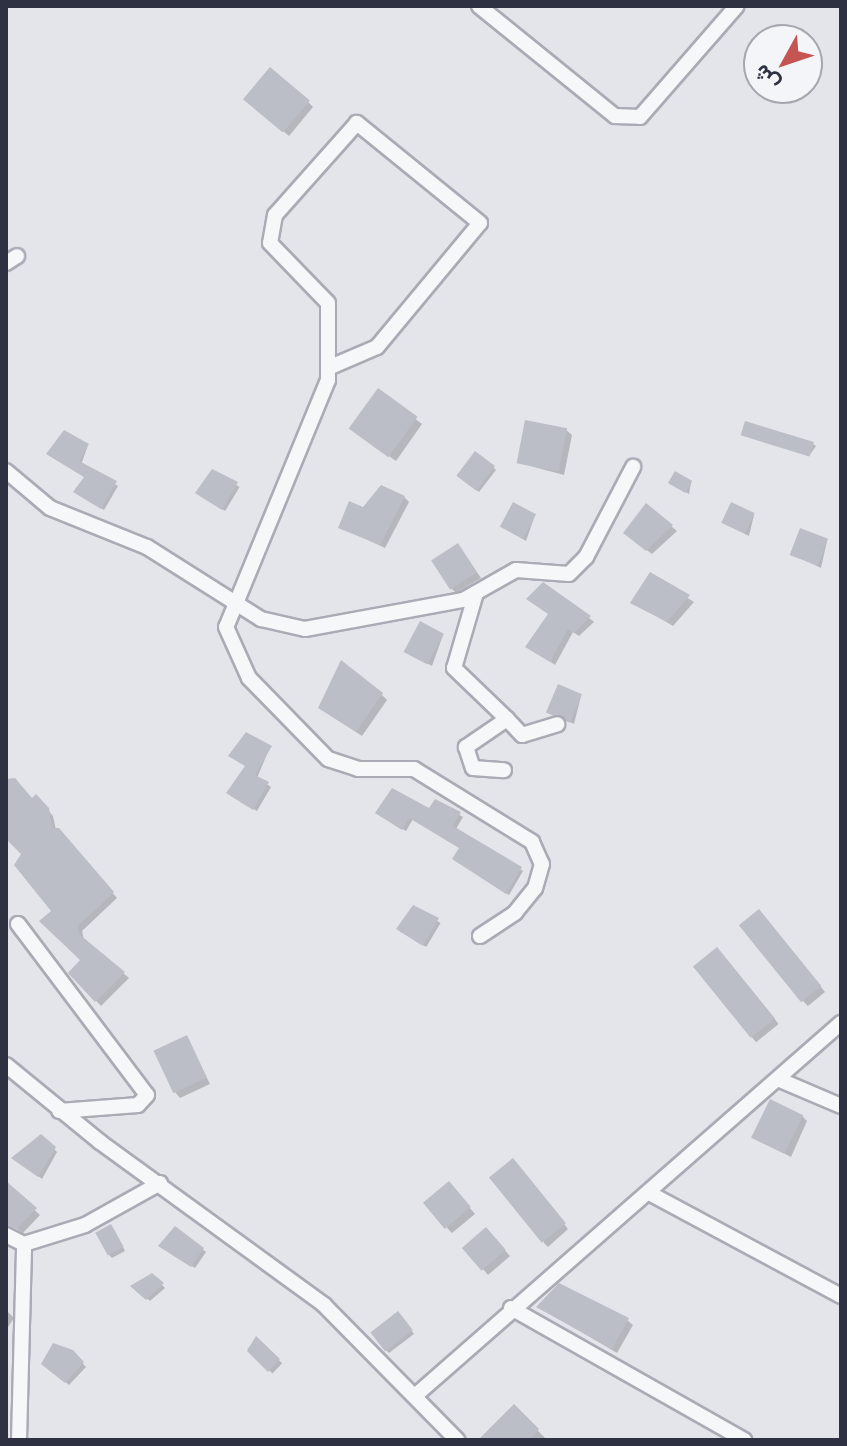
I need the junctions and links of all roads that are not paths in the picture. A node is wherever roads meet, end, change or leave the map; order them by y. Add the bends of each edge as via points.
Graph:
1 (737, 6) edge
2 (483, 7) edge
3 (328, 368) junction
4 (633, 467) dead end
5 (6, 471) edge
6 (476, 593) junction
7 (234, 603) junction
8 (507, 719) junction
9 (557, 724) dead end
10 (504, 770) dead end
11 (18, 924) dead end
12 (480, 936) dead end
13 (841, 1023) edge
14 (6, 1065) edge
15 (780, 1080) junction
16 (841, 1106) edge
17 (59, 1111) junction
18 (160, 1183) junction
19 (649, 1193) junction
20 (6, 1235) edge
21 (24, 1244) junction
22 (841, 1296) edge
23 (511, 1308) junction
24 (416, 1395) junction
25 (19, 1440) edge
26 (457, 1440) edge
27 (744, 1440) edge

1 - 2 street via 640,117 615,116
3 - 3 street via 328,303 270,243 275,215 357,123 480,223 377,347
3 - 7 street via 328,380
4 - 6 street via 586,557 569,574 516,570
5 - 7 street via 50,508 147,547
6 - 7 street via 322,628 261,619
6 - 8 street via 454,668
7 - 12 street via 226,627 238,658 249,678 312,748 343,766 414,769 437,779 540,852 542,869 525,903
8 - 9 street via 522,735
8 - 10 street via 466,747 473,768
11 - 17 street via 147,1095 138,1105
13 - 15 street
14 - 17 street
15 - 16 street
15 - 19 street
17 - 18 street
18 - 21 street via 85,1225
18 - 24 street via 324,1305
19 - 22 street
19 - 23 street
20 - 21 street
21 - 25 street
23 - 24 street
23 - 27 street
24 - 26 street

